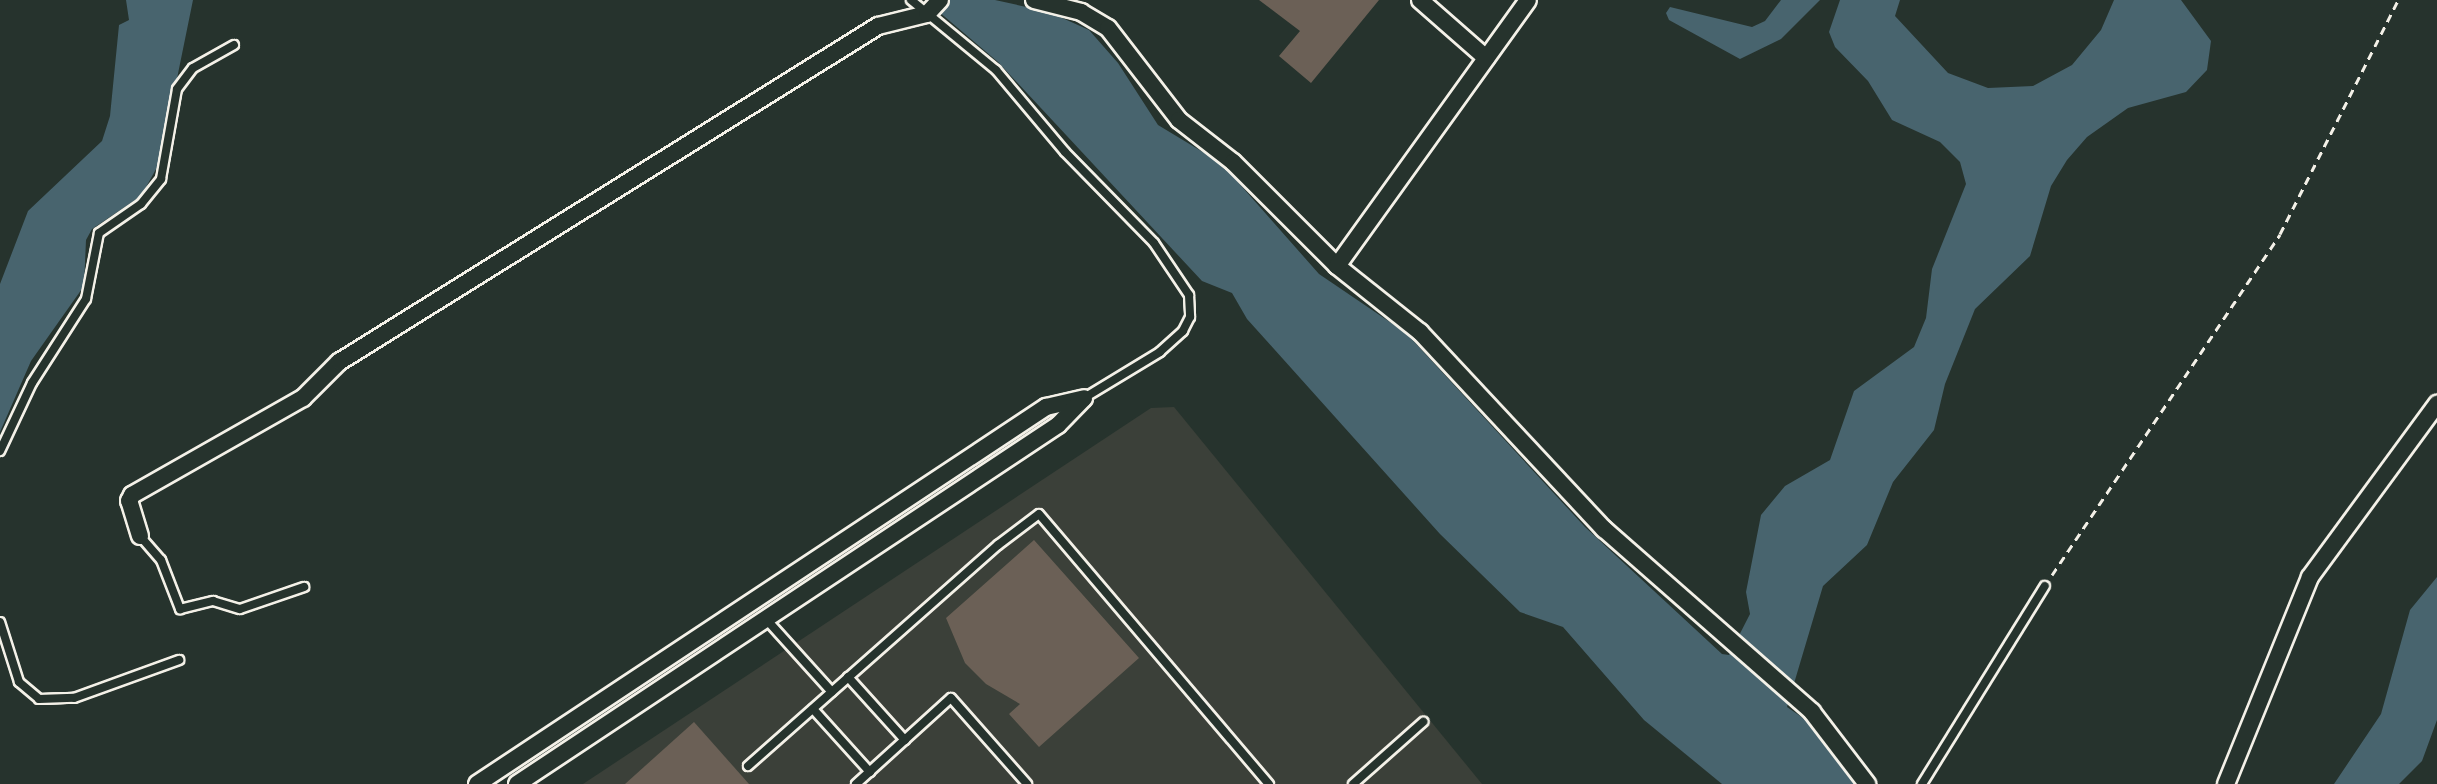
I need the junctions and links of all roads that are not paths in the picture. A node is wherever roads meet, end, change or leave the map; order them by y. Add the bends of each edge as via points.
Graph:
1 (911, 0) edge
2 (940, 0) edge
3 (1034, 0) edge
4 (1420, 0) edge
5 (1528, 0) edge
6 (927, 14) junction
7 (234, 45) dead end
8 (1486, 58) junction
9 (1337, 266) junction
10 (1084, 398) junction
11 (2437, 404) edge
12 (0, 451) edge
13 (140, 536) joint
14 (2045, 586) road end
15 (304, 587) dead end
16 (766, 619) junction
17 (0, 622) edge
18 (179, 660) dead end
19 (848, 677) junction
20 (832, 692) junction
21 (813, 709) junction
22 (1423, 722) dead end
23 (905, 740) junction
24 (748, 766) dead end
25 (870, 772) junction
26 (477, 784) edge
27 (517, 784) edge
28 (856, 784) edge
29 (1027, 784) edge
30 (1269, 784) edge
31 (1353, 784) edge
32 (1867, 784) edge
33 (1922, 784) edge
34 (2226, 784) edge

1 - 6 lane
2 - 6 street
3 - 9 street via 1081,12 1108,28 1179,120 1233,162
4 - 8 street
5 - 8 street
6 - 10 lane via 996,70 1065,152 1154,243 1189,295 1190,317 1183,331 1160,352
6 - 13 street via 878,26 339,362 303,398 132,495 129,501
7 - 12 lane via 193,68 177,89 161,179 141,204 99,233 86,299 32,383
8 - 9 street
9 - 32 street via 1412,324 1604,529 1793,694 1845,750
10 - 16 street via 1058,425
10 - 26 street via 1046,407
11 - 34 street via 2310,577
13 - 15 lane via 161,560 180,609 213,601 240,609
14 - 33 lane
16 - 20 lane
16 - 27 street
17 - 18 lane via 19,682 39,699 74,698
19 - 20 lane
19 - 23 lane
19 - 30 lane via 1039,514
20 - 21 lane
21 - 24 lane
21 - 25 lane
22 - 31 lane
23 - 25 lane
23 - 29 lane via 951,698
25 - 28 lane

